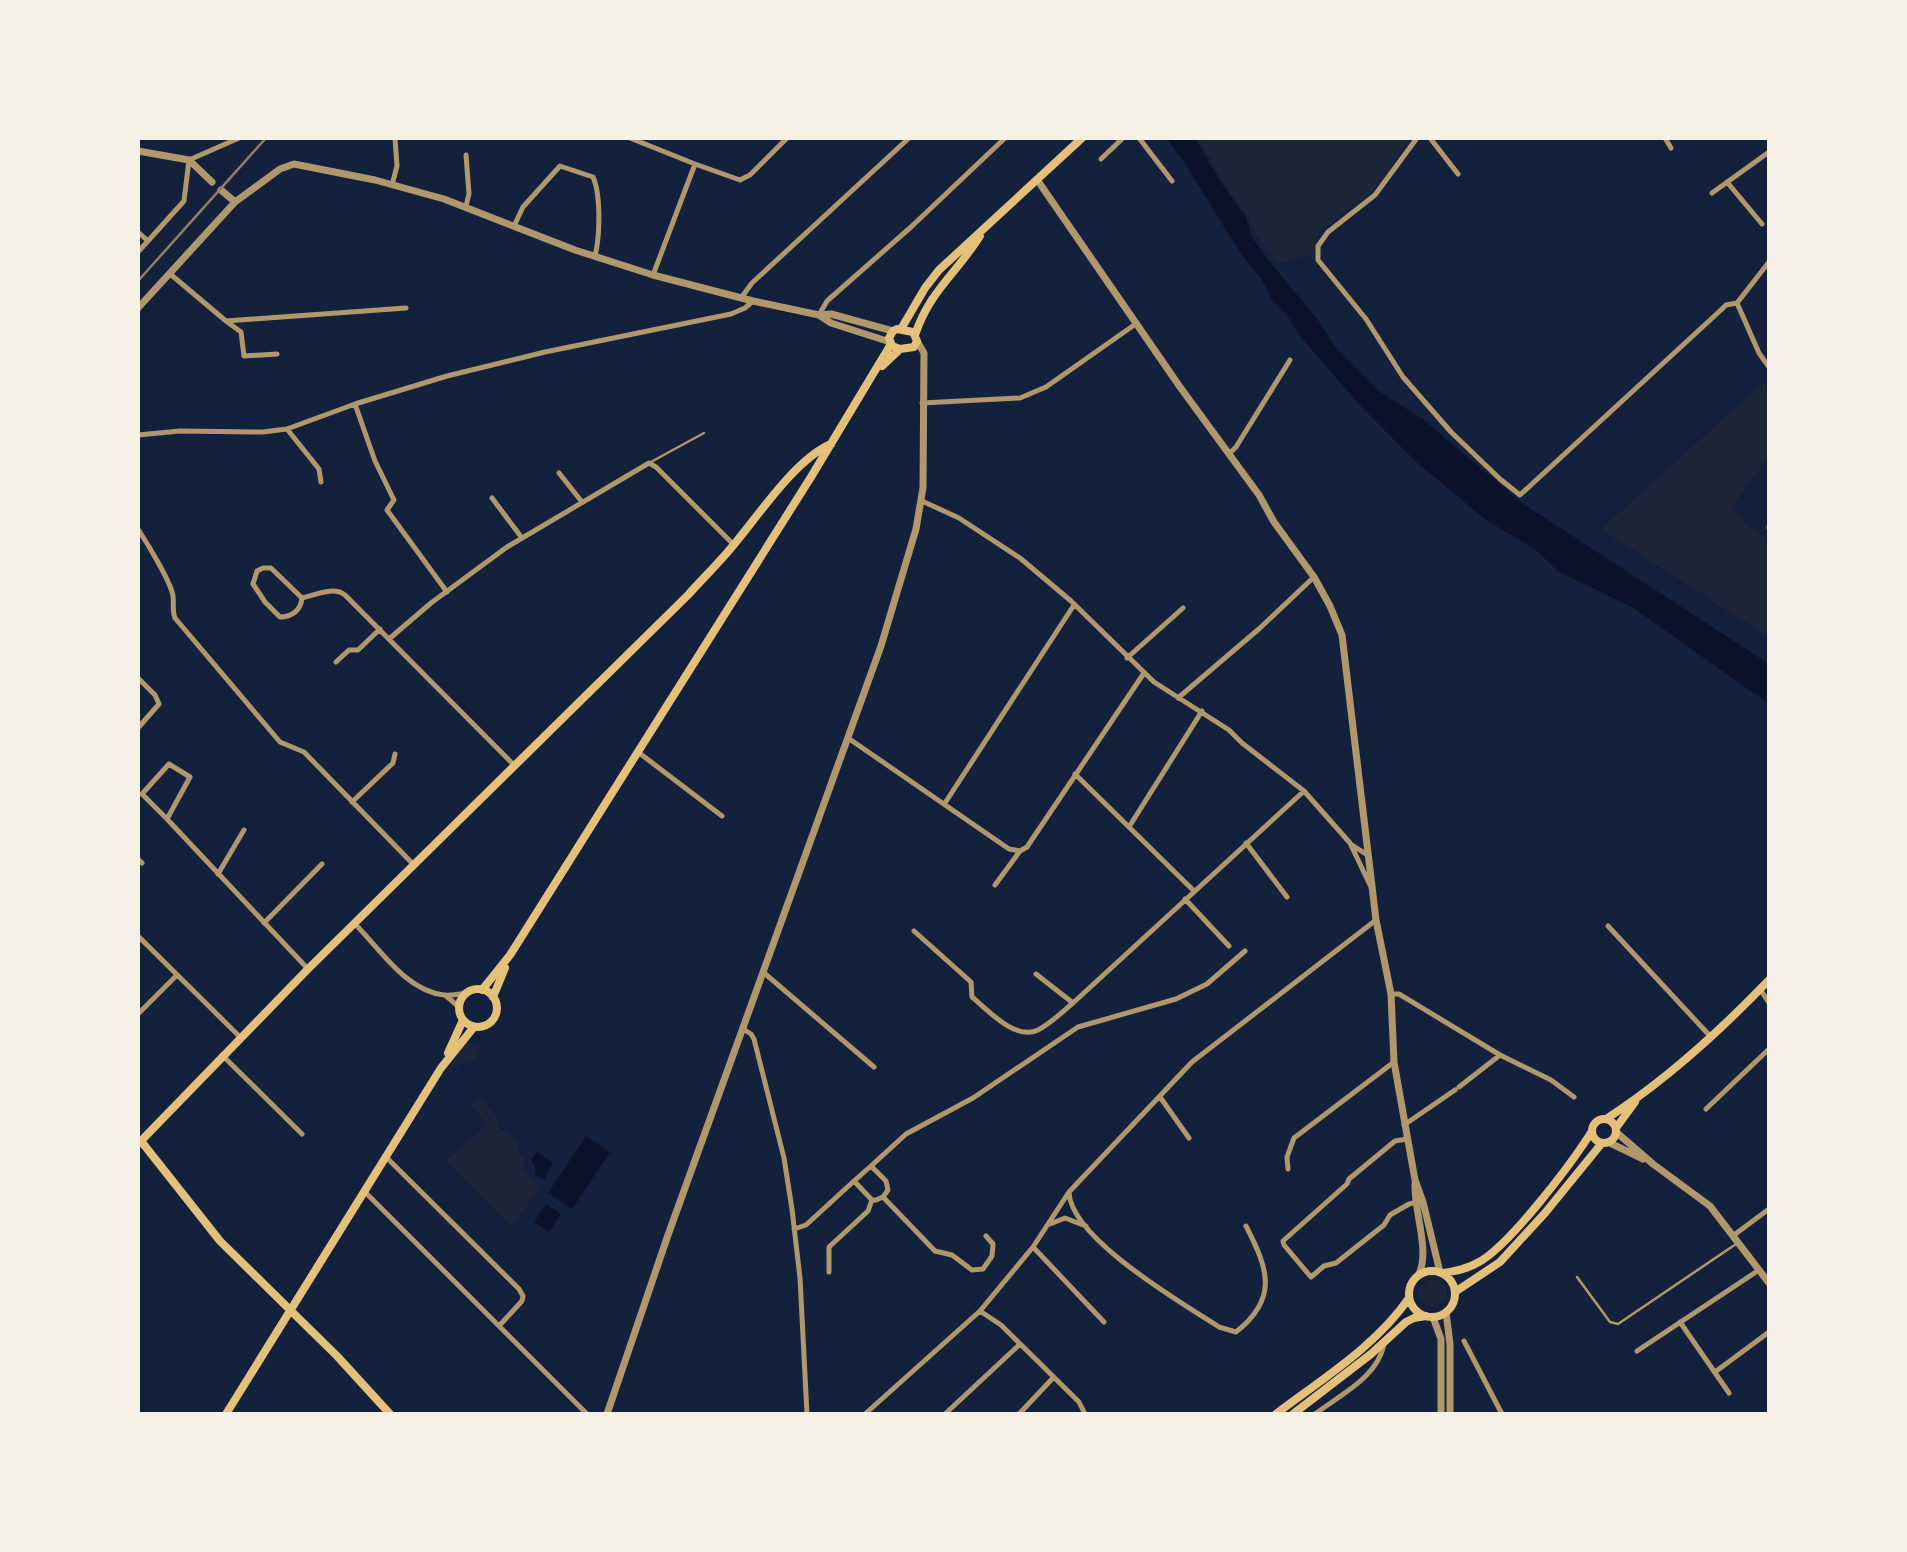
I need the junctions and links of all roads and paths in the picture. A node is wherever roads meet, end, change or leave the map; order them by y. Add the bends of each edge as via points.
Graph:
1 (239, 138) edge
2 (395, 138) edge
3 (630, 138) edge
4 (787, 138) edge
5 (909, 138) edge
6 (1004, 138) edge
7 (1082, 138) edge
8 (1123, 138) edge
9 (1139, 138) edge
10 (1416, 138) edge
11 (1430, 138) edge
12 (1665, 138) edge
13 (1671, 148) dead end
14 (138, 151) edge
15 (1769, 152) edge
16 (466, 155) dead end
17 (1101, 159) dead end
18 (189, 160) junction
19 (695, 164) junction
20 (1458, 174) dead end
21 (1038, 181) junction
22 (1172, 181) dead end
23 (212, 182) dead end
24 (1727, 182) junction
25 (392, 185) junction
26 (220, 190) dead end
27 (1712, 193) dead end
28 (235, 202) junction
29 (466, 206) junction
30 (1762, 224) dead end
31 (514, 226) junction
32 (138, 232) edge
33 (983, 232) junction
34 (148, 241) junction
35 (138, 252) edge
36 (595, 256) junction
37 (1769, 262) edge
38 (169, 273) junction
39 (653, 275) junction
40 (741, 298) junction
41 (753, 301) junction
42 (1738, 303) junction
43 (138, 308) edge
44 (406, 308) dead end
45 (819, 315) junction
46 (226, 321) junction
47 (1137, 323) junction
48 (897, 330) junction
49 (916, 338) junction
50 (890, 343) junction
51 (905, 349) junction
52 (277, 354) dead end
53 (923, 359) junction
54 (1290, 359) dead end
55 (1769, 366) edge
56 (877, 369) junction
57 (922, 403) junction
58 (355, 404) junction
59 (286, 429) junction
60 (704, 433) dead end
61 (138, 435) edge
62 (831, 443) junction
63 (1229, 454) junction
64 (649, 463) junction
65 (559, 473) dead end
66 (321, 482) dead end
67 (492, 498) dead end
68 (922, 501) junction
69 (582, 502) junction
70 (138, 529) edge
71 (522, 538) junction
72 (734, 545) junction
73 (1314, 577) junction
74 (447, 592) junction
75 (302, 598) junction
76 (1074, 605) junction
77 (1183, 608) dead end
78 (380, 629) junction
79 (389, 639) junction
80 (1127, 658) junction
81 (336, 662) dead end
82 (1144, 673) junction
83 (138, 678) edge
84 (1178, 698) junction
85 (1202, 711) junction
86 (138, 728) edge
87 (848, 738) junction
88 (638, 752) junction
89 (395, 754) dead end
90 (515, 766) junction
91 (1075, 774) junction
92 (1304, 791) junction
93 (352, 802) junction
94 (945, 803) junction
95 (722, 816) dead end
96 (167, 819) junction
97 (1129, 827) junction
98 (244, 830) dead end
99 (1350, 843) junction
100 (1246, 844) junction
101 (1020, 851) junction
102 (1369, 856) junction
103 (321, 864) dead end
104 (414, 865) junction
105 (218, 874) junction
106 (995, 885) dead end
107 (1373, 889) junction
108 (1194, 891) junction
109 (1287, 897) dead end
110 (1185, 899) junction
111 (1376, 919) junction
112 (264, 923) junction
113 (355, 924) junction
114 (1608, 926) dead end
115 (914, 931) dead end
116 (138, 936) edge
117 (1229, 946) dead end
118 (1245, 951) dead end
119 (510, 956) junction
120 (308, 968) junction
121 (763, 972) junction
122 (1036, 974) dead end
123 (177, 975) junction
124 (1769, 980) edge
125 (1760, 989) junction
126 (482, 990) junction
127 (466, 993) junction
128 (1391, 994) junction
129 (445, 995) junction
130 (493, 997) junction
131 (1073, 1003) junction
132 (1769, 1003) edge
133 (459, 1007) junction
134 (138, 1014) edge
135 (463, 1020) junction
136 (474, 1027) junction
137 (743, 1029) junction
138 (240, 1037) junction
139 (1710, 1037) junction
140 (1769, 1049) edge
141 (222, 1055) junction
142 (1500, 1055) junction
143 (1395, 1062) junction
144 (874, 1067) dead end
145 (441, 1068) junction
146 (1160, 1097) junction
147 (1574, 1097) dead end
148 (1639, 1097) junction
149 (1706, 1109) dead end
150 (1606, 1119) junction
151 (1404, 1125) junction
152 (1616, 1130) junction
153 (1592, 1131) junction
154 (302, 1134) dead end
155 (1189, 1138) dead end
156 (1407, 1139) junction
157 (139, 1141) edge
158 (1605, 1142) junction
159 (385, 1156) junction
160 (1653, 1164) junction
161 (871, 1166) junction
162 (1288, 1168) dead end
163 (854, 1181) junction
164 (364, 1191) junction
165 (1069, 1192) junction
166 (883, 1197) junction
167 (872, 1200) junction
168 (1419, 1202) junction
169 (1769, 1209) edge
170 (1086, 1226) junction
171 (1246, 1226) dead end
172 (1046, 1227) junction
173 (794, 1229) junction
174 (986, 1236) dead end
175 (1736, 1239) junction
176 (1033, 1247) junction
177 (1759, 1270) junction
178 (829, 1272) dead end
179 (1441, 1272) junction
180 (1419, 1274) junction
181 (1577, 1277) dead end
182 (1769, 1283) edge
183 (1455, 1292) junction
184 (1409, 1298) junction
185 (291, 1311) junction
186 (980, 1311) junction
187 (1446, 1312) junction
188 (1430, 1317) junction
189 (1104, 1322) dead end
190 (1680, 1322) junction
191 (499, 1326) junction
192 (1769, 1332) edge
193 (1464, 1340) dead end
194 (1384, 1342) junction
195 (1019, 1345) junction
196 (1637, 1351) dead end
197 (1715, 1372) junction
198 (1052, 1378) junction
199 (1729, 1393) dead end
200 (226, 1414) edge
201 (390, 1414) edge
202 (587, 1414) edge
203 (607, 1414) edge
204 (807, 1414) edge
205 (865, 1414) edge
206 (945, 1414) edge
207 (1019, 1414) edge
208 (1085, 1414) edge
209 (1276, 1414) edge
210 (1293, 1414) edge
211 (1315, 1414) edge
212 (1441, 1414) edge
213 (1450, 1414) edge
214 (1502, 1414) edge

1 - 18 street
2 - 25 street via 397,166
3 - 19 street
4 - 19 street via 740,180
5 - 40 street
6 - 45 street via 827,302
7 - 21 main road
8 - 17 street
9 - 22 street
10 - 42 street via 1375,195 1328,232 1318,246 1318,260 1366,318 1403,377 1451,432 1520,495 1726,305
11 - 20 street
12 - 13 street
14 - 18 street
15 - 24 street
16 - 29 street
18 - 23 street
18 - 34 street via 184,201
19 - 39 street
21 - 33 main road
21 - 47 street
24 - 27 street
24 - 30 street
25 - 28 street via 294,164
25 - 29 street
26 - 28 street
28 - 38 street
29 - 31 street
31 - 36 street
31 - 36 street via 523,207 560,166 593,177 597,187
32 - 34 street
33 - 48 main road via 939,270
33 - 49 main road via 931,298
34 - 35 street
36 - 39 street
37 - 42 street
38 - 43 street
38 - 46 street
39 - 40 street
40 - 41 street
41 - 45 street
41 - 58 street via 731,314 545,352
42 - 55 street
44 - 46 street
45 - 48 street
45 - 50 street
46 - 52 street via 241,332 244,356
47 - 57 street via 1046,387 1020,398
47 - 63 street
48 - 49 main road via 913,332
48 - 50 main road
49 - 51 main road via 914,347
49 - 53 street
50 - 51 main road
50 - 56 main road
51 - 53 street
51 - 56 main road
53 - 57 street
54 - 63 street
56 - 62 main road
57 - 68 street
58 - 59 street
58 - 74 street via 394,500 387,510
59 - 61 street
59 - 66 street via 319,469
60 - 64 lane
62 - 72 main road via 819,449 776,492
62 - 88 main road
63 - 73 street
64 - 69 street
64 - 72 street
65 - 69 street
67 - 71 street
68 - 76 street via 959,518 1020,558
68 - 87 street via 881,646
69 - 71 street
70 - 93 street via 173,595 175,618 280,742 304,752
71 - 74 street
72 - 90 main road
73 - 84 street
73 - 102 street via 1342,635
74 - 79 street
75 - 75 street via 271,568 257,571 253,584 280,617 297,611
75 - 78 street via 339,591
76 - 80 street
76 - 94 street
77 - 80 street
78 - 79 street
78 - 81 street via 358,650 349,650
79 - 90 street
80 - 82 street
82 - 84 street
82 - 91 street
83 - 86 street via 159,704
84 - 85 street
85 - 92 street
85 - 97 street
87 - 94 street
87 - 121 street
88 - 95 street
88 - 119 main road
89 - 93 street via 393,763
90 - 104 main road
91 - 97 street
91 - 101 street
92 - 99 street
92 - 100 street
93 - 104 street
94 - 101 street via 1009,849
96 - 96 street via 142,794 169,764 190,777
96 - 105 street
97 - 108 street
98 - 105 street
99 - 102 street
99 - 107 street
100 - 108 street
100 - 109 street
101 - 106 street
102 - 107 street
103 - 112 street
104 - 113 main road
105 - 112 street
107 - 111 street
108 - 110 street
110 - 117 street
110 - 131 street
111 - 128 street
111 - 146 street via 1192,1062
112 - 120 street
113 - 120 main road
113 - 129 street via 410,980
114 - 139 street
115 - 131 street via 971,982 972,997 1023,1033 1041,1029
116 - 123 street
118 - 161 street via 1207,984 1176,999 1078,1027 972,1098 906,1134
119 - 126 main road
119 - 130 main road
120 - 138 main road
121 - 137 street
121 - 144 street
122 - 131 street
123 - 134 street
123 - 138 street
124 - 125 main road
125 - 132 street
125 - 139 main road
126 - 127 main road
126 - 130 main road
127 - 129 street
127 - 133 main road
128 - 142 street via 1399,994
128 - 143 street
129 - 133 street
130 - 136 main road via 497,1006 494,1017 486,1025
133 - 135 main road
135 - 136 main road
135 - 145 main road
136 - 145 main road
137 - 173 street via 754,1039 784,1158
137 - 203 street
138 - 141 main road
139 - 148 main road
140 - 149 street
141 - 154 street
141 - 157 main road
142 - 147 street
142 - 151 street
143 - 151 street
143 - 162 street via 1294,1138
145 - 159 main road
146 - 155 street
146 - 165 street
148 - 150 main road
148 - 152 main road
150 - 152 main road
150 - 153 main road via 1595,1122
151 - 156 street
152 - 158 main road via 1614,1138
152 - 160 street
153 - 158 main road via 1596,1140
153 - 179 main road via 1494,1252 1465,1269
156 - 168 street
156 - 168 street via 1395,1141 1349,1179 1283,1241 1284,1245 1311,1278 1384,1225 1390,1215
157 - 185 main road via 220,1241
158 - 160 street
158 - 183 main road via 1500,1262
159 - 164 main road
159 - 191 street via 519,1289 522,1301
160 - 175 street via 1710,1206
161 - 163 street
161 - 166 street via 886,1181 888,1190
163 - 167 street
163 - 173 street via 806,1225
164 - 185 main road
164 - 191 street
165 - 170 street via 1073,1208
165 - 172 street
166 - 167 street
166 - 174 street via 935,1251 952,1255 972,1270 983,1269 992,1256 993,1244
167 - 178 street via 868,1210 829,1247
168 - 179 street
168 - 180 street via 1423,1254
169 - 175 street
170 - 171 street via 1122,1261 1219,1327 1237,1332 1260,1308 1265,1272
170 - 172 street via 1065,1218
172 - 176 street
173 - 204 street
175 - 177 street
175 - 181 lane via 1618,1324 1610,1322
176 - 186 street
176 - 189 street
177 - 182 street
177 - 190 street
179 - 180 main road
179 - 183 main road via 1451,1280
180 - 184 main road via 1410,1285
183 - 187 main road via 1454,1303
184 - 188 main road via 1415,1310
184 - 209 main road via 1373,1338
185 - 200 main road
185 - 201 main road
186 - 195 street
186 - 205 street
187 - 188 main road
187 - 213 street
188 - 194 main road via 1406,1322
188 - 212 street via 1441,1339
190 - 196 street
190 - 197 street
191 - 202 street
192 - 197 street
193 - 214 street
194 - 210 main road
194 - 211 street via 1370,1373
195 - 198 street
195 - 206 street
197 - 199 street
198 - 207 street
198 - 208 street via 1079,1402

